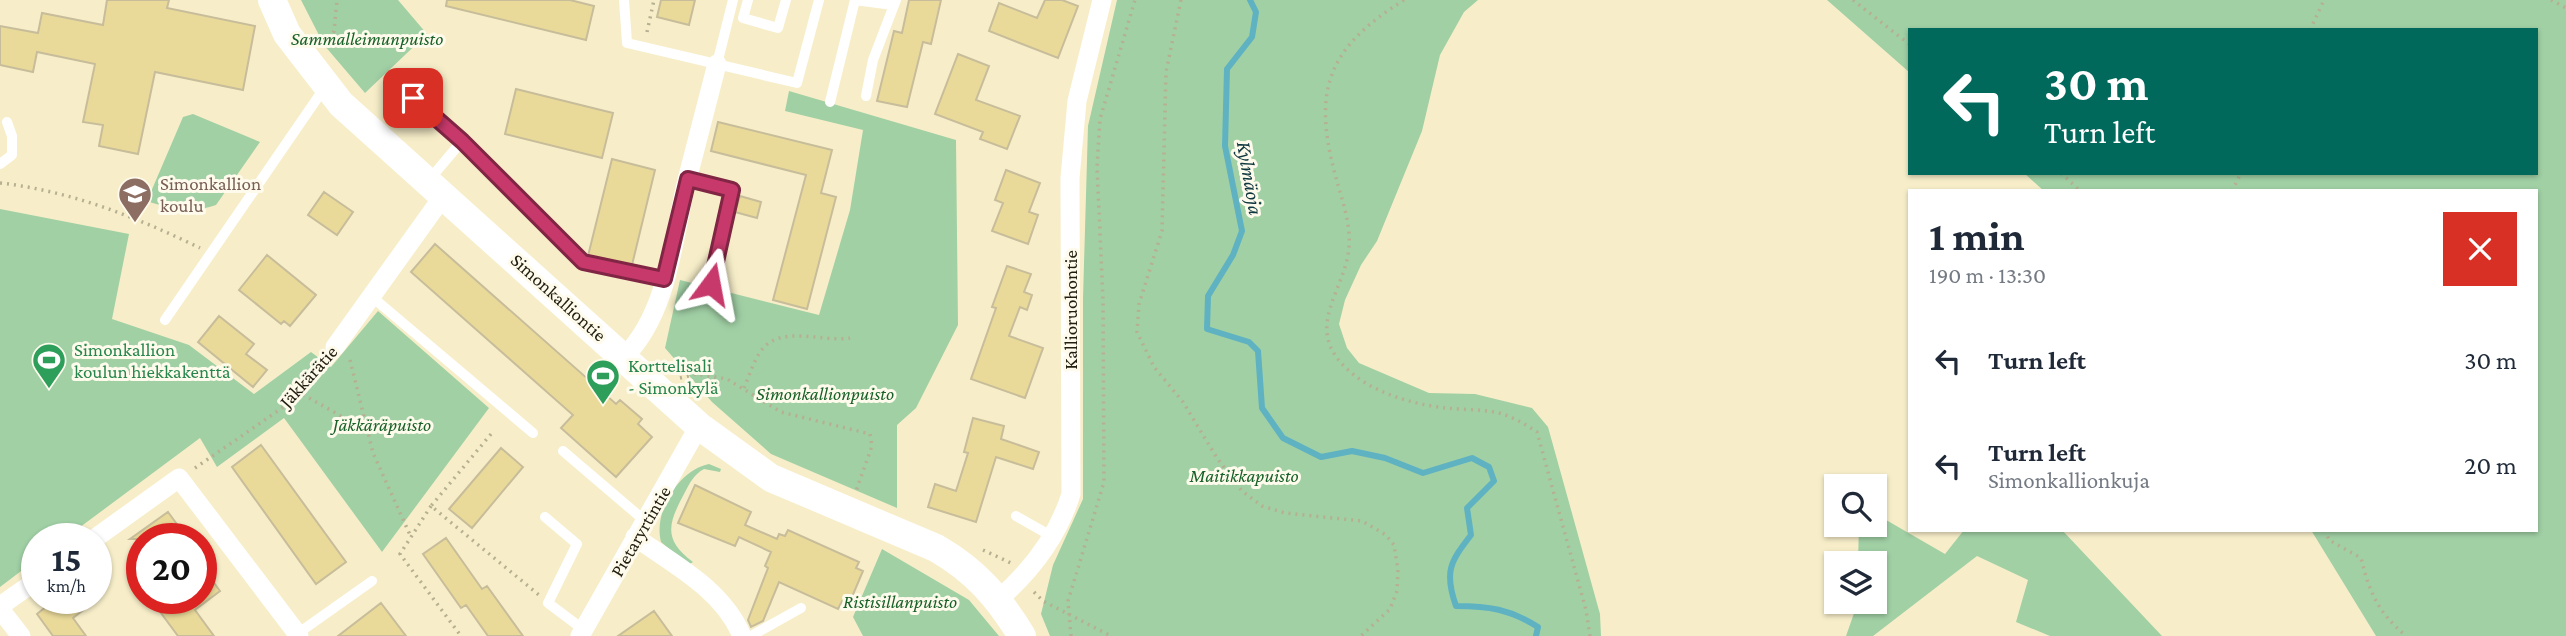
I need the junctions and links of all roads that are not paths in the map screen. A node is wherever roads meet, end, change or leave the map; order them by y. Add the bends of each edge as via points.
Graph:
1 (272, 0) edge
2 (624, 0) edge
3 (733, 0) edge
4 (748, 0) edge
5 (786, 0) edge
6 (819, 0) edge
7 (1102, 0) edge
8 (894, 3) edge
9 (717, 64) junction
10 (397, 84) dead end
11 (325, 87) junction
12 (866, 96) dead end
13 (830, 102) dead end
14 (7, 122) dead end
15 (462, 141) junction
16 (0, 164) edge
17 (688, 179) junction
18 (437, 188) junction
19 (664, 279) junction
20 (711, 284) dead end
21 (371, 296) junction
22 (165, 320) dead end
23 (340, 340) road end
24 (625, 356) junction
25 (699, 426) junction
26 (533, 433) dead end
27 (563, 451) dead end
28 (1016, 516) dead end
29 (545, 517) dead end
30 (112, 526) edge
31 (640, 529) junction
32 (1052, 537) junction
33 (373, 580) dead end
34 (21, 592) edge
35 (999, 599) junction
36 (0, 608) edge
37 (801, 608) dead end
38 (582, 633) edge
39 (298, 635) edge
40 (21, 636) edge
41 (742, 636) edge
42 (751, 636) edge
43 (1022, 636) edge

1 - 11 main road, Simonkalliontie via 287,34
2 - 9 lane via 627,43
3 - 9 lane
4 - 5 lane via 743,18 778,28
6 - 9 lane via 797,83
7 - 32 street, Kallioruohontie via 1077,101 1073,139 1071,494
8 - 12 lane via 873,60
8 - 13 lane via 855,0
9 - 17 street
10 - 15 lane
11 - 18 main road, Simonkalliontie
11 - 22 lane
14 - 16 lane via 12,155
15 - 18 lane
15 - 19 lane via 583,262
17 - 19 street
17 - 20 lane via 732,190
18 - 21 street, Jäkkärätie
18 - 24 main road, Simonkalliontie
19 - 24 street via 652,319
21 - 23 street, Jäkkärätie
21 - 26 lane
24 - 25 main road, Simonkalliontie
25 - 31 street, Pietaryrtintie
25 - 35 main road, Simonkalliontie via 771,478 961,562
27 - 31 lane
28 - 32 lane
29 - 38 lane via 577,544 548,603
30 - 39 street via 179,478
31 - 38 street, Pietaryrtintie
31 - 41 street via 699,575 726,606
32 - 35 street, Kallioruohontie via 1023,577
33 - 39 lane
34 - 36 street
35 - 43 main road, Simonkalliontie
36 - 40 street
37 - 42 lane

